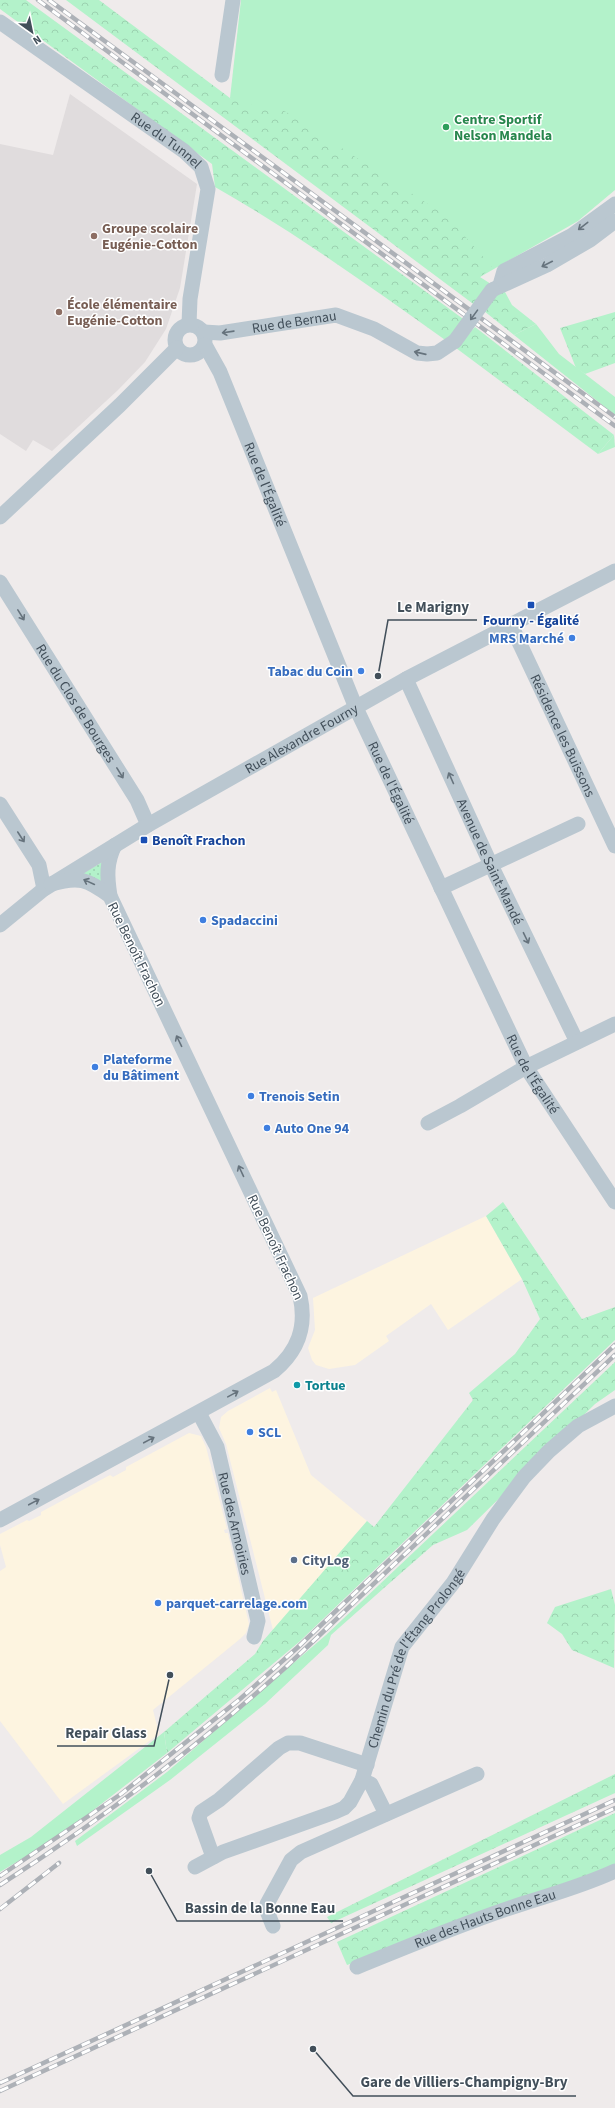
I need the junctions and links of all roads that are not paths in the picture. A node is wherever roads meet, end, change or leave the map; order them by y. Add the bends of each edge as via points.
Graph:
1 (233, 0) edge
2 (0, 22) edge
3 (222, 75) dead end
4 (615, 204) edge
5 (615, 221) edge
6 (496, 287) junction
7 (189, 324) junction
8 (204, 339) junction
9 (177, 348) junction
10 (0, 517) edge
11 (614, 574) edge
12 (0, 582) edge
13 (511, 625) junction
14 (406, 679) junction
15 (356, 708) junction
16 (0, 804) edge
17 (578, 824) dead end
18 (148, 825) junction
19 (115, 846) junction
20 (615, 846) edge
21 (491, 865) junction
22 (47, 886) junction
23 (442, 888) junction
24 (110, 896) junction
25 (0, 925) edge
26 (615, 1024) edge
27 (577, 1042) junction
28 (526, 1067) junction
29 (428, 1123) dead end
30 (615, 1202) edge
31 (615, 1406) edge
32 (199, 1413) junction
33 (0, 1520) edge
34 (254, 1637) dead end
35 (367, 1765) junction
36 (477, 1774) dead end
37 (362, 1780) junction
38 (386, 1814) junction
39 (297, 1826) junction
40 (307, 1849) junction
41 (214, 1857) junction
42 (195, 1867) dead end
43 (615, 1872) edge
44 (273, 1926) dead end
45 (357, 1967) dead end

1 - 3 street
2 - 7 street, Rue du Tunnel via 184,151 201,167 208,189 190,299
4 -> 6 street via 571,236 504,271
5 -> 6 street, Rue de Bernau via 590,240 553,261
6 -> 8 street, Rue de Bernau, bridge via 455,341 438,353 417,353 374,328 336,315 220,333
7 - 8 street via 197,326
7 - 9 street via 176,332
8 - 9 street via 198,353 189,355
8 - 15 street, Rue de l'Égalité via 220,372
9 - 10 street
11 - 13 street, Rue Alexandre Fourny
12 -> 18 street, Rue du Clos de Bourges via 137,800
13 - 14 street, Rue Alexandre Fourny
13 - 20 street, Résidence les Buissons
14 - 15 street, Rue Alexandre Fourny
21 -> 14 street, Avenue de Saint-Mandé
15 - 18 street, Rue Alexandre Fourny
15 - 23 street, Rue de l'Égalité
16 -> 22 street via 39,865
17 - 21 street
18 - 19 street, Rue Alexandre Fourny
19 - 22 street, Rue Alexandre Fourny
19 - 24 street via 108,859 106,875
21 - 23 street
21 -> 27 street, Avenue de Saint-Mandé
24 -> 22 street, Rue Benoît Frachon via 90,882 79,878
22 - 25 street, Rue Alexandre Fourny
23 - 28 street, Rue de l'Égalité
32 -> 24 street, Rue Benoît Frachon via 274,1371 283,1363 293,1351 302,1330 304,1312 297,1290
26 - 27 street
27 - 28 street
28 - 29 street
28 - 30 street, Rue de l'Égalité
31 - 35 street, Chemin du Pré de l'Étang Prolongé via 578,1426 524,1477 493,1519 453,1583 402,1647
33 -> 32 street, Rue Benoît Frachon
32 - 34 street, Rue des Armoiries via 217,1447 258,1621
35 - 37 street, Chemin du Pré de l'Étang Prolongé
35 - 41 street via 300,1743 288,1743 279,1748 220,1800 201,1812 199,1818
36 - 38 street
37 - 38 street via 371,1784
37 - 39 street, Chemin du Pré de l'Étang Prolongé via 355,1796 344,1808
38 - 40 street
39 - 40 street
39 - 41 street, Chemin du Pré de l'Étang Prolongé
40 - 44 street via 291,1860 268,1904 268,1914
41 - 42 street, Chemin du Pré de l'Étang Prolongé
43 - 45 street, Rue des Hauts Bonne Eau via 441,1933

